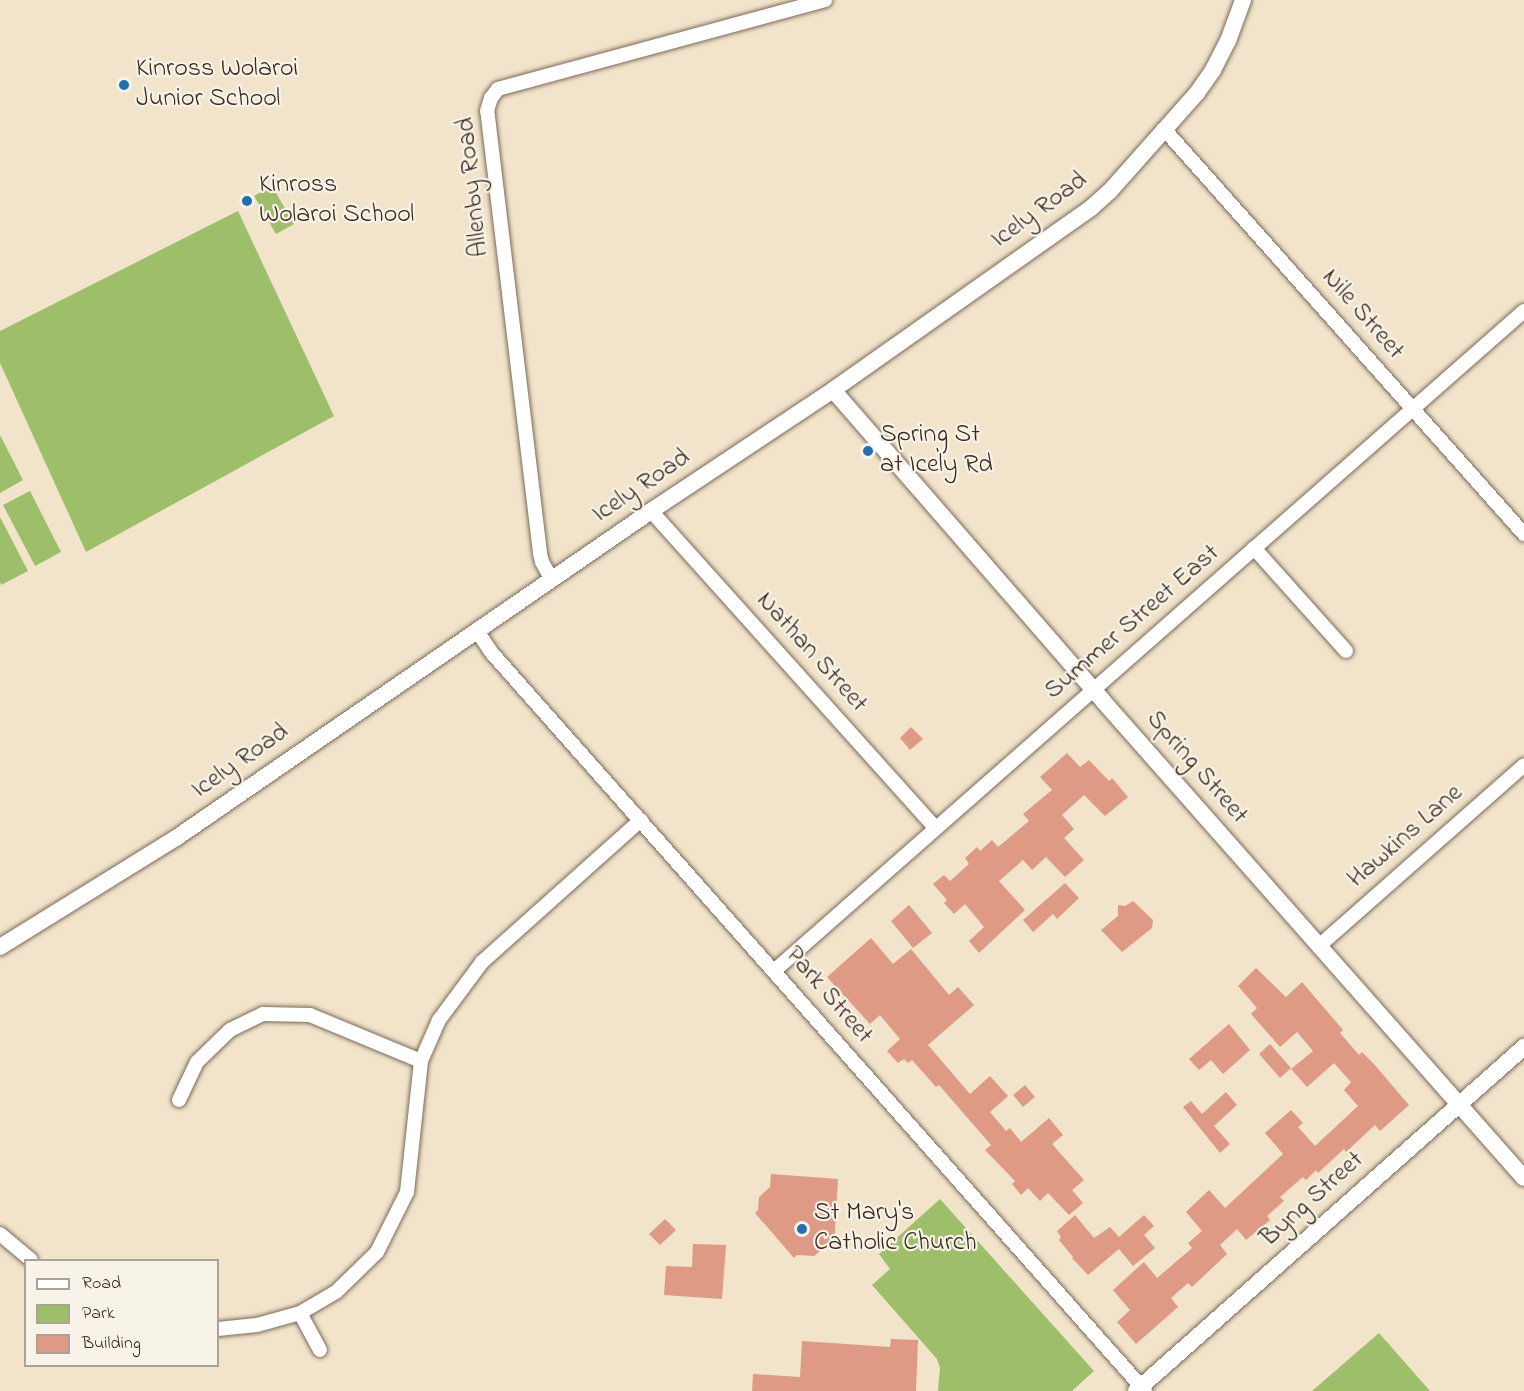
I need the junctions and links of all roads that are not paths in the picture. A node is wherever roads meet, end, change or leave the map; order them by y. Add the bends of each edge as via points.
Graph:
1 (825, 0) edge
2 (1243, 0) edge
3 (1164, 129) junction
4 (1524, 311) edge
5 (833, 390) junction
6 (1413, 409) junction
7 (651, 511) junction
8 (1524, 534) edge
9 (1254, 548) junction
10 (552, 580) junction
11 (477, 632) junction
12 (1346, 651) dead end
13 (1093, 689) junction
14 (1524, 765) edge
15 (641, 820) junction
16 (935, 828) junction
17 (1319, 946) junction
18 (0, 947) edge
19 (774, 971) junction
20 (1524, 1047) edge
21 (420, 1061) junction
22 (178, 1100) dead end
23 (1460, 1104) junction
24 (1524, 1178) edge
25 (0, 1234) edge
26 (30, 1259) edge
27 (300, 1313) junction
28 (219, 1329) edge
29 (320, 1350) dead end
30 (1141, 1390) edge

1 - 10 street, Allenby Road via 498,89 491,98 488,111 540,553
2 - 3 street, Icely Road via 1213,70
3 - 5 street, Icely Road via 1091,208
3 - 6 street, Nile Street
4 - 6 street, Summer Street East
5 - 7 street, Icely Road
5 - 13 street, Spring Street
6 - 8 street, Nile Street
6 - 9 street, Summer Street East
7 - 10 street, Icely Road
7 - 16 street, Nathan Street
9 - 12 street
9 - 13 street, Summer Street East
10 - 11 street, Icely Road
11 - 15 street, Park Street
11 - 18 street, Icely Road via 145,859
13 - 16 street, Summer Street East
13 - 17 street, Spring Street
14 - 17 street, Hawkins Lane
15 - 19 street, Park Street
15 - 21 street via 482,962 439,1020
16 - 19 street, Summer Street East
17 - 23 street, Spring Street
19 - 30 street, Park Street
20 - 23 street, Byng Street
21 - 22 street via 310,1015 263,1014 230,1030 197,1062
21 - 27 street via 406,1192 377,1252 336,1292
23 - 24 street, Spring Street
23 - 30 street, Byng Street
25 - 26 street
27 - 28 street via 257,1325
27 - 29 street

